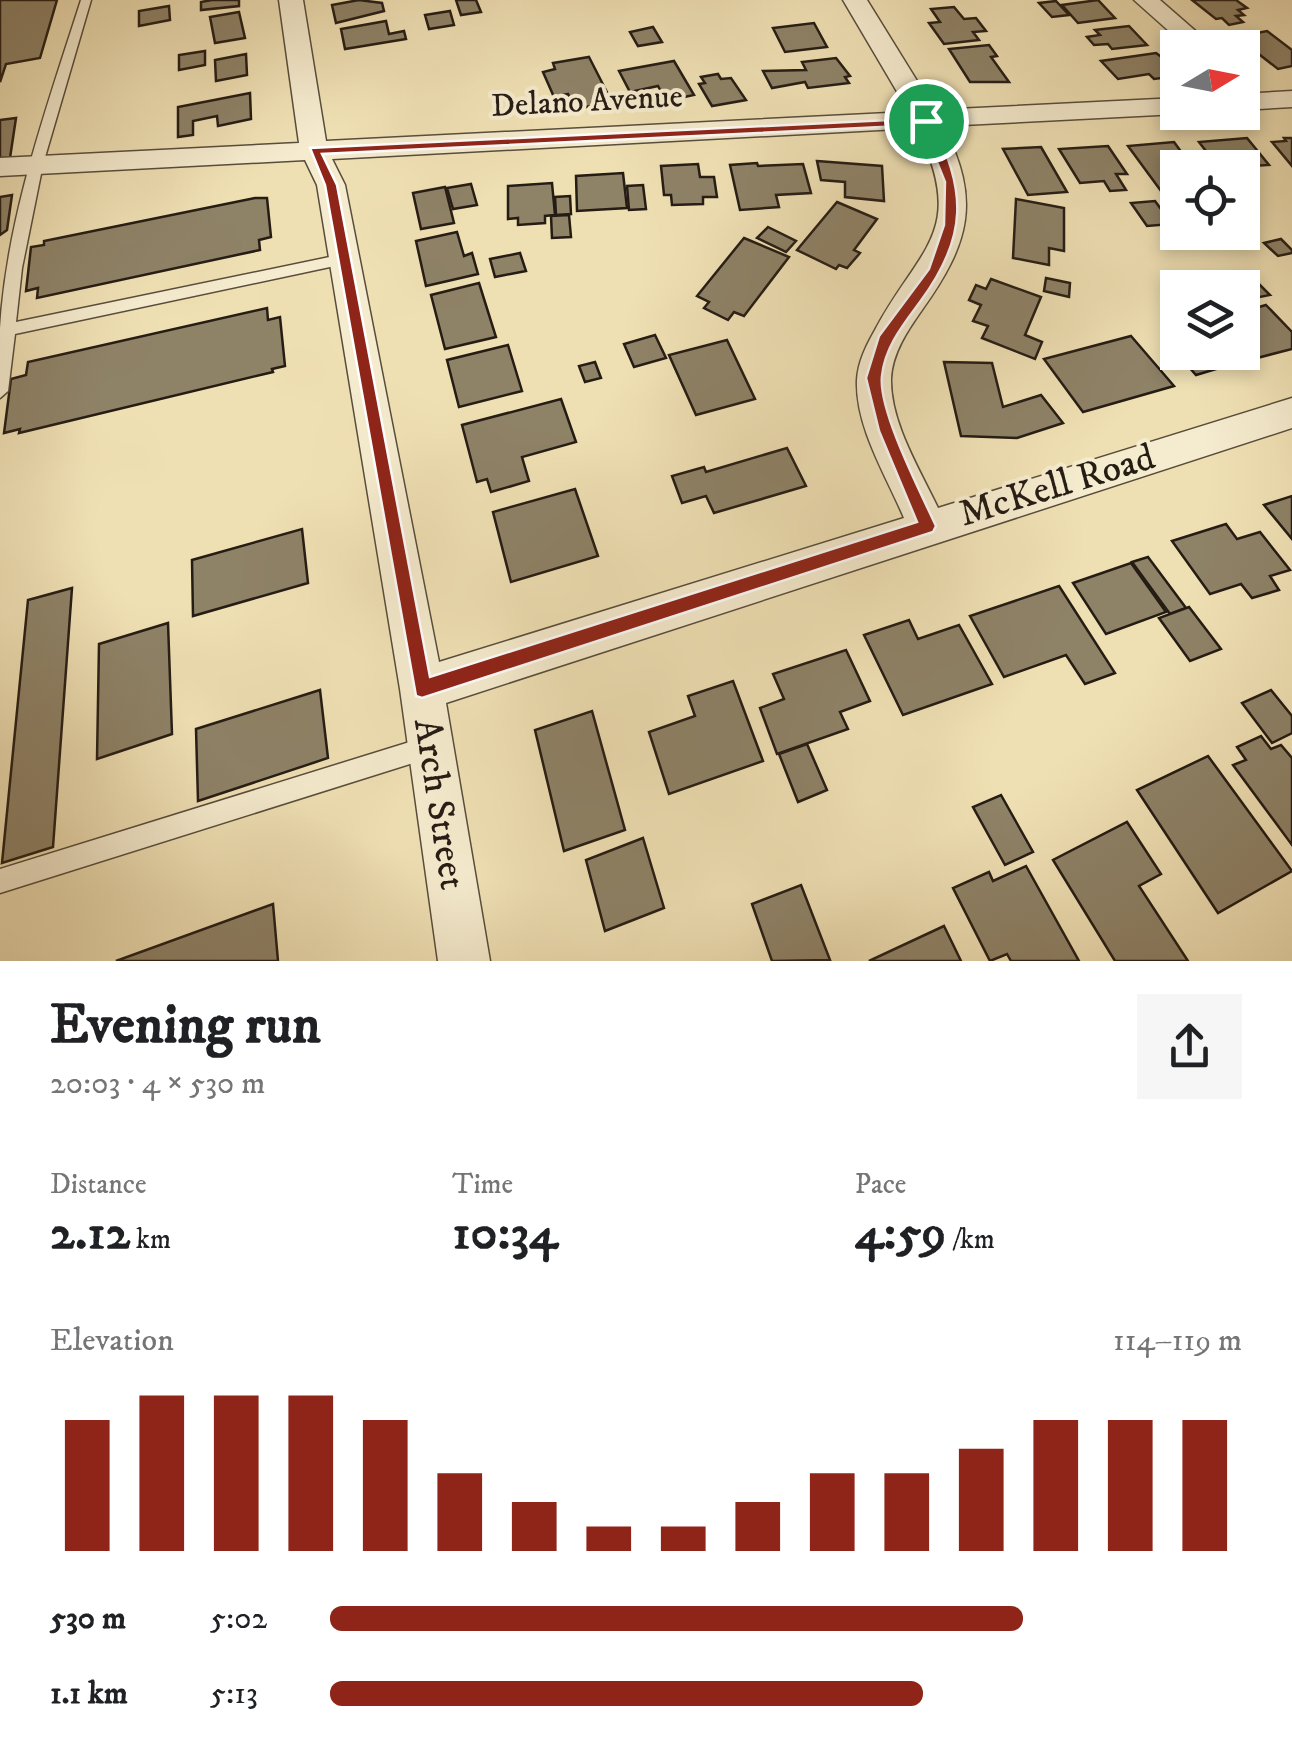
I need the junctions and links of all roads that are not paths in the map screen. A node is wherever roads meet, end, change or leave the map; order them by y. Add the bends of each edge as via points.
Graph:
1 (86, 0) edge
2 (291, 0) edge
3 (855, 0) edge
4 (1146, 0) edge
5 (1182, 30) edge
6 (1160, 107) edge
7 (926, 121) junction
8 (314, 150) junction
9 (36, 164) junction
10 (0, 166) edge
11 (344, 259) junction
12 (8, 330) junction
13 (0, 392) edge
14 (1292, 414) edge
15 (927, 526) junction
16 (422, 689) junction
17 (429, 747) junction
18 (0, 882) edge
19 (464, 961) edge

1 - 9 lane
2 - 8 street, Arch Street
3 - 7 street
4 - 5 street
6 - 7 street, Delano Avenue
7 - 8 street, Delano Avenue
7 - 15 street via 951,182 951,225 936,271 886,336 874,378 886,431
8 - 9 street, Delano Avenue
8 - 11 street, Arch Street via 331,185
9 - 10 street, Delano Avenue
9 - 12 lane
11 - 12 lane
11 - 16 street, Arch Street
12 - 13 lane
14 - 15 street, McKell Road
15 - 16 street, McKell Road
16 - 17 street, Arch Street
17 - 18 lane
17 - 19 street, Arch Street

